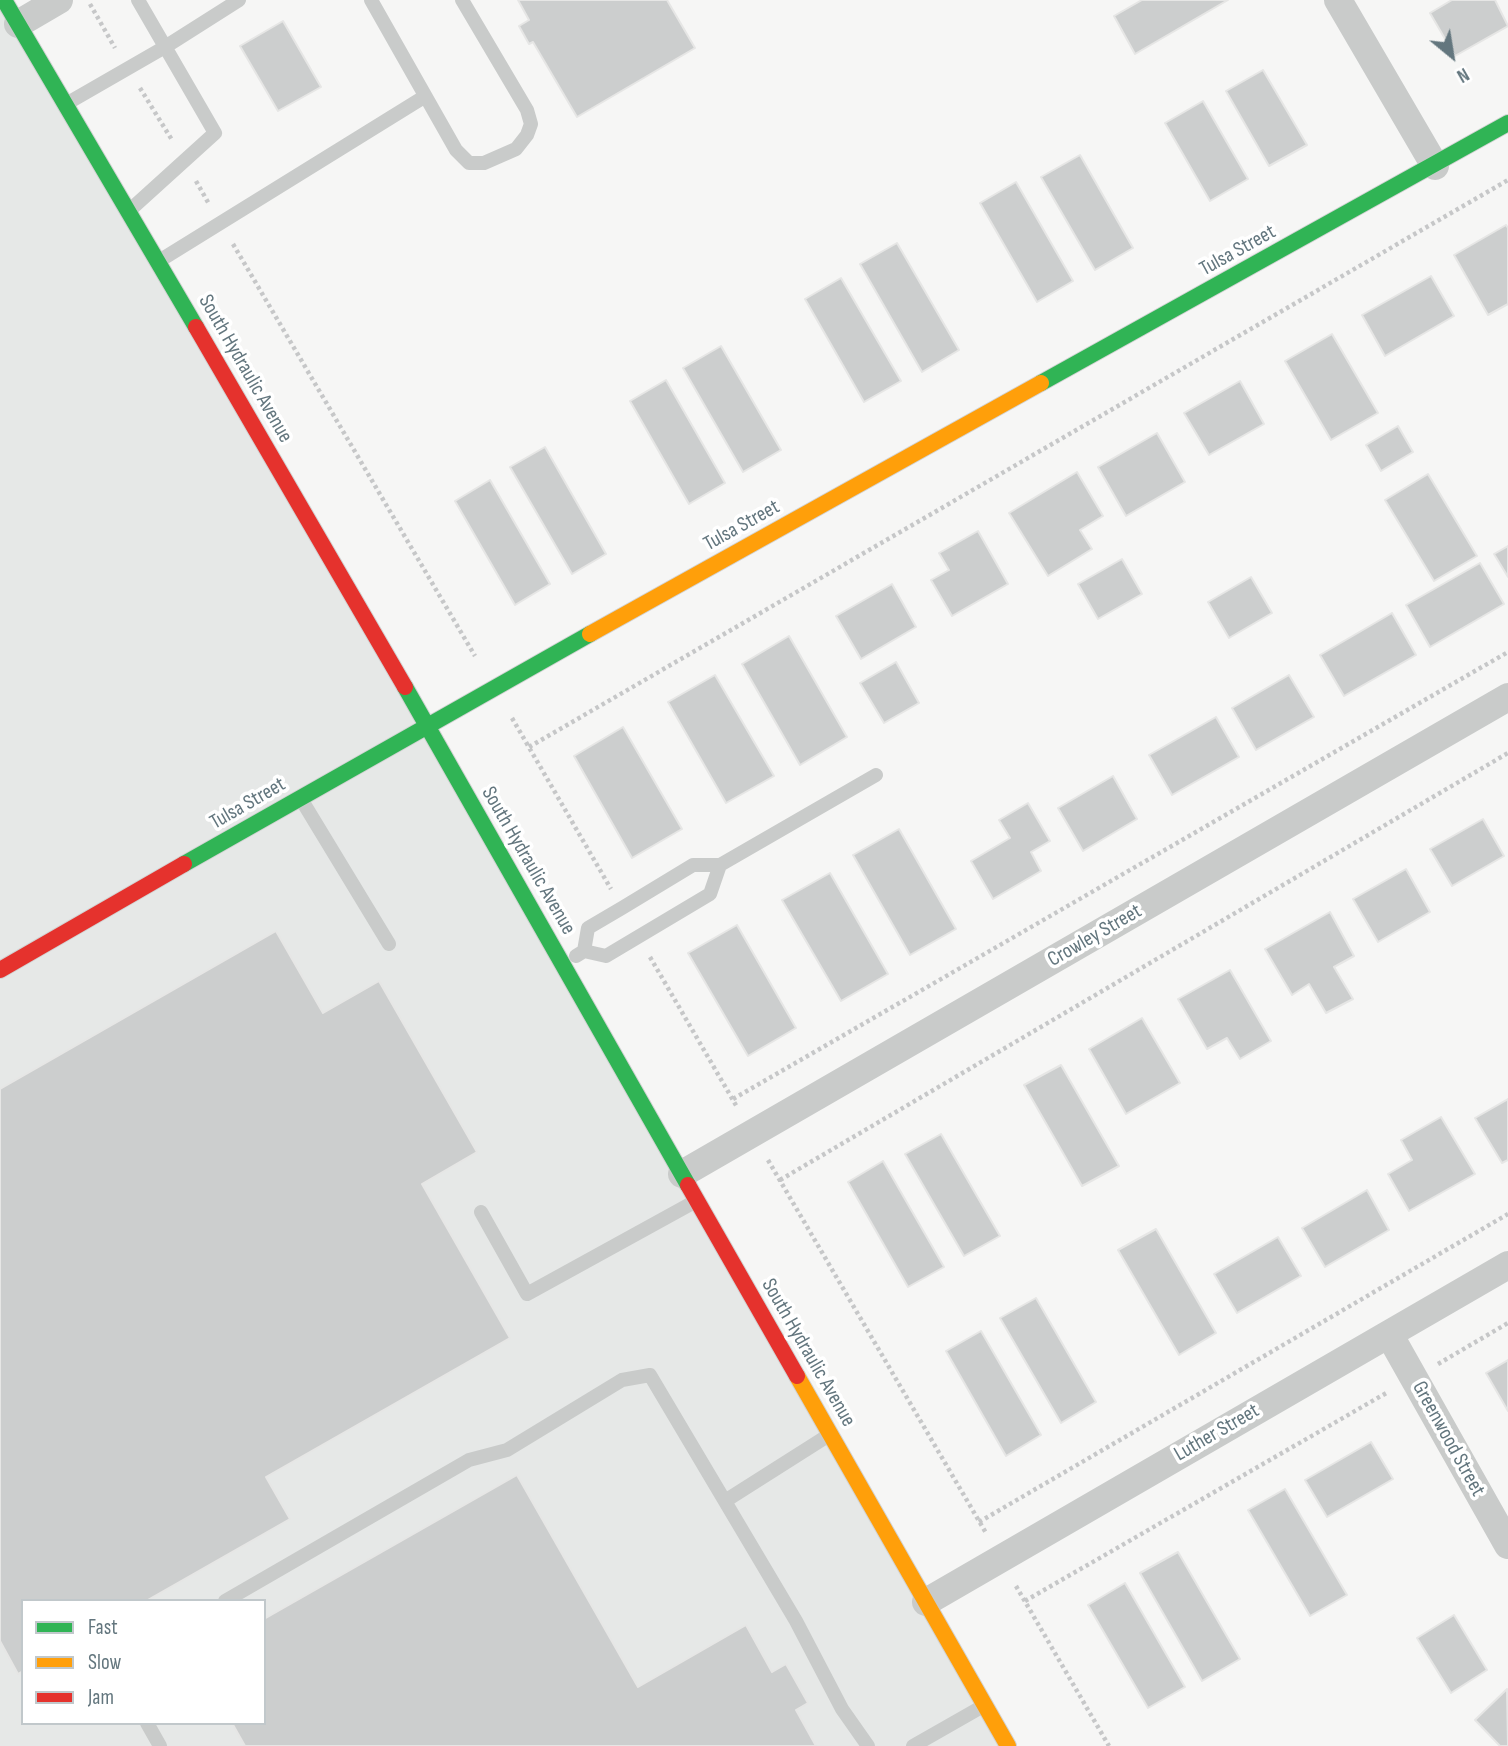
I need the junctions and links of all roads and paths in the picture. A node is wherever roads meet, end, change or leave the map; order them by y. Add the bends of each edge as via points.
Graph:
1 (59, 0) edge
2 (87, 0) edge
3 (138, 0) edge
4 (239, 0) edge
5 (371, 0) edge
6 (462, 0) edge
7 (1338, 0) edge
8 (10, 12) edge
9 (165, 47) junction
10 (127, 68) junction
11 (424, 97) junction
12 (65, 104) junction
13 (1508, 123) edge
14 (184, 161) junction
15 (1434, 166) junction
16 (1508, 180) edge
17 (128, 212) junction
18 (220, 223) junction
19 (158, 262) junction
20 (1508, 652) edge
21 (494, 687) junction
22 (1508, 697) edge
23 (426, 725) junction
24 (529, 747) junction
25 (1508, 753) edge
26 (876, 775) dead end
27 (300, 798) junction
28 (720, 865) junction
29 (622, 908) junction
30 (639, 937) junction
31 (389, 944) dead end
32 (584, 951) junction
33 (562, 964) junction
34 (0, 970) edge
35 (733, 1099) junction
36 (753, 1133) junction
37 (682, 1174) junction
38 (780, 1180) junction
39 (697, 1200) junction
40 (481, 1212) dead end
41 (1508, 1214) edge
42 (1508, 1265) edge
43 (1508, 1323) edge
44 (1389, 1334) junction
45 (1413, 1378) junction
46 (831, 1435) junction
47 (725, 1501) junction
48 (979, 1522) junction
49 (1508, 1545) edge
50 (1000, 1559) junction
51 (228, 1599) edge
52 (1025, 1601) junction
53 (926, 1602) junction
54 (985, 1705) junction
55 (148, 1725) edge
56 (160, 1746) edge
57 (869, 1746) edge
58 (913, 1746) edge
59 (1008, 1746) edge
60 (1109, 1746) edge

1 - 8 street
2 - 10 path
3 - 9 lane
4 - 9 lane
5 - 11 lane
6 - 11 lane via 527,110 531,124 527,135 516,149 484,163 469,163
7 - 15 street
8 - 12 street, South Hydraulic Avenue
9 - 10 lane
9 - 14 lane via 215,133
10 - 12 lane
10 - 14 path
11 - 18 lane
12 - 17 street, South Hydraulic Avenue
13 - 15 street, Tulsa Street
14 - 17 lane
14 - 18 path
15 - 21 street, Tulsa Street
16 - 24 path
17 - 19 street, South Hydraulic Avenue
18 - 19 lane
18 - 21 path
19 - 23 street, South Hydraulic Avenue
20 - 35 path
21 - 23 street, Tulsa Street
21 - 24 path
22 - 36 street, Crowley Street
23 - 27 street, Tulsa Street
23 - 33 street, South Hydraulic Avenue
24 - 29 path
25 - 38 path
26 - 28 lane
27 - 31 lane
27 - 34 street, Tulsa Street
28 - 29 lane via 692,865
28 - 30 lane via 710,894
29 - 32 lane via 588,928
30 - 32 lane via 606,956
30 - 35 path
32 - 33 lane
33 - 37 street, South Hydraulic Avenue
35 - 36 path
36 - 37 street, Crowley Street
36 - 38 path
37 - 39 street, South Hydraulic Avenue
38 - 48 path
39 - 40 lane via 527,1294
39 - 46 street, South Hydraulic Avenue
41 - 48 path
42 - 44 street, Luther Street
43 - 45 path
44 - 45 street, Greenwood Street
44 - 50 street, Luther Street
45 - 49 street, Greenwood Street
45 - 52 path
46 - 47 lane
46 - 53 street, South Hydraulic Avenue
47 - 51 lane via 650,1375 622,1380 507,1450 469,1460
47 - 57 lane via 842,1709
48 - 50 path
50 - 52 path
50 - 53 street, Luther Street
52 - 60 path
53 - 54 street, South Hydraulic Avenue
54 - 58 lane
54 - 59 street, South Hydraulic Avenue
55 - 56 lane

